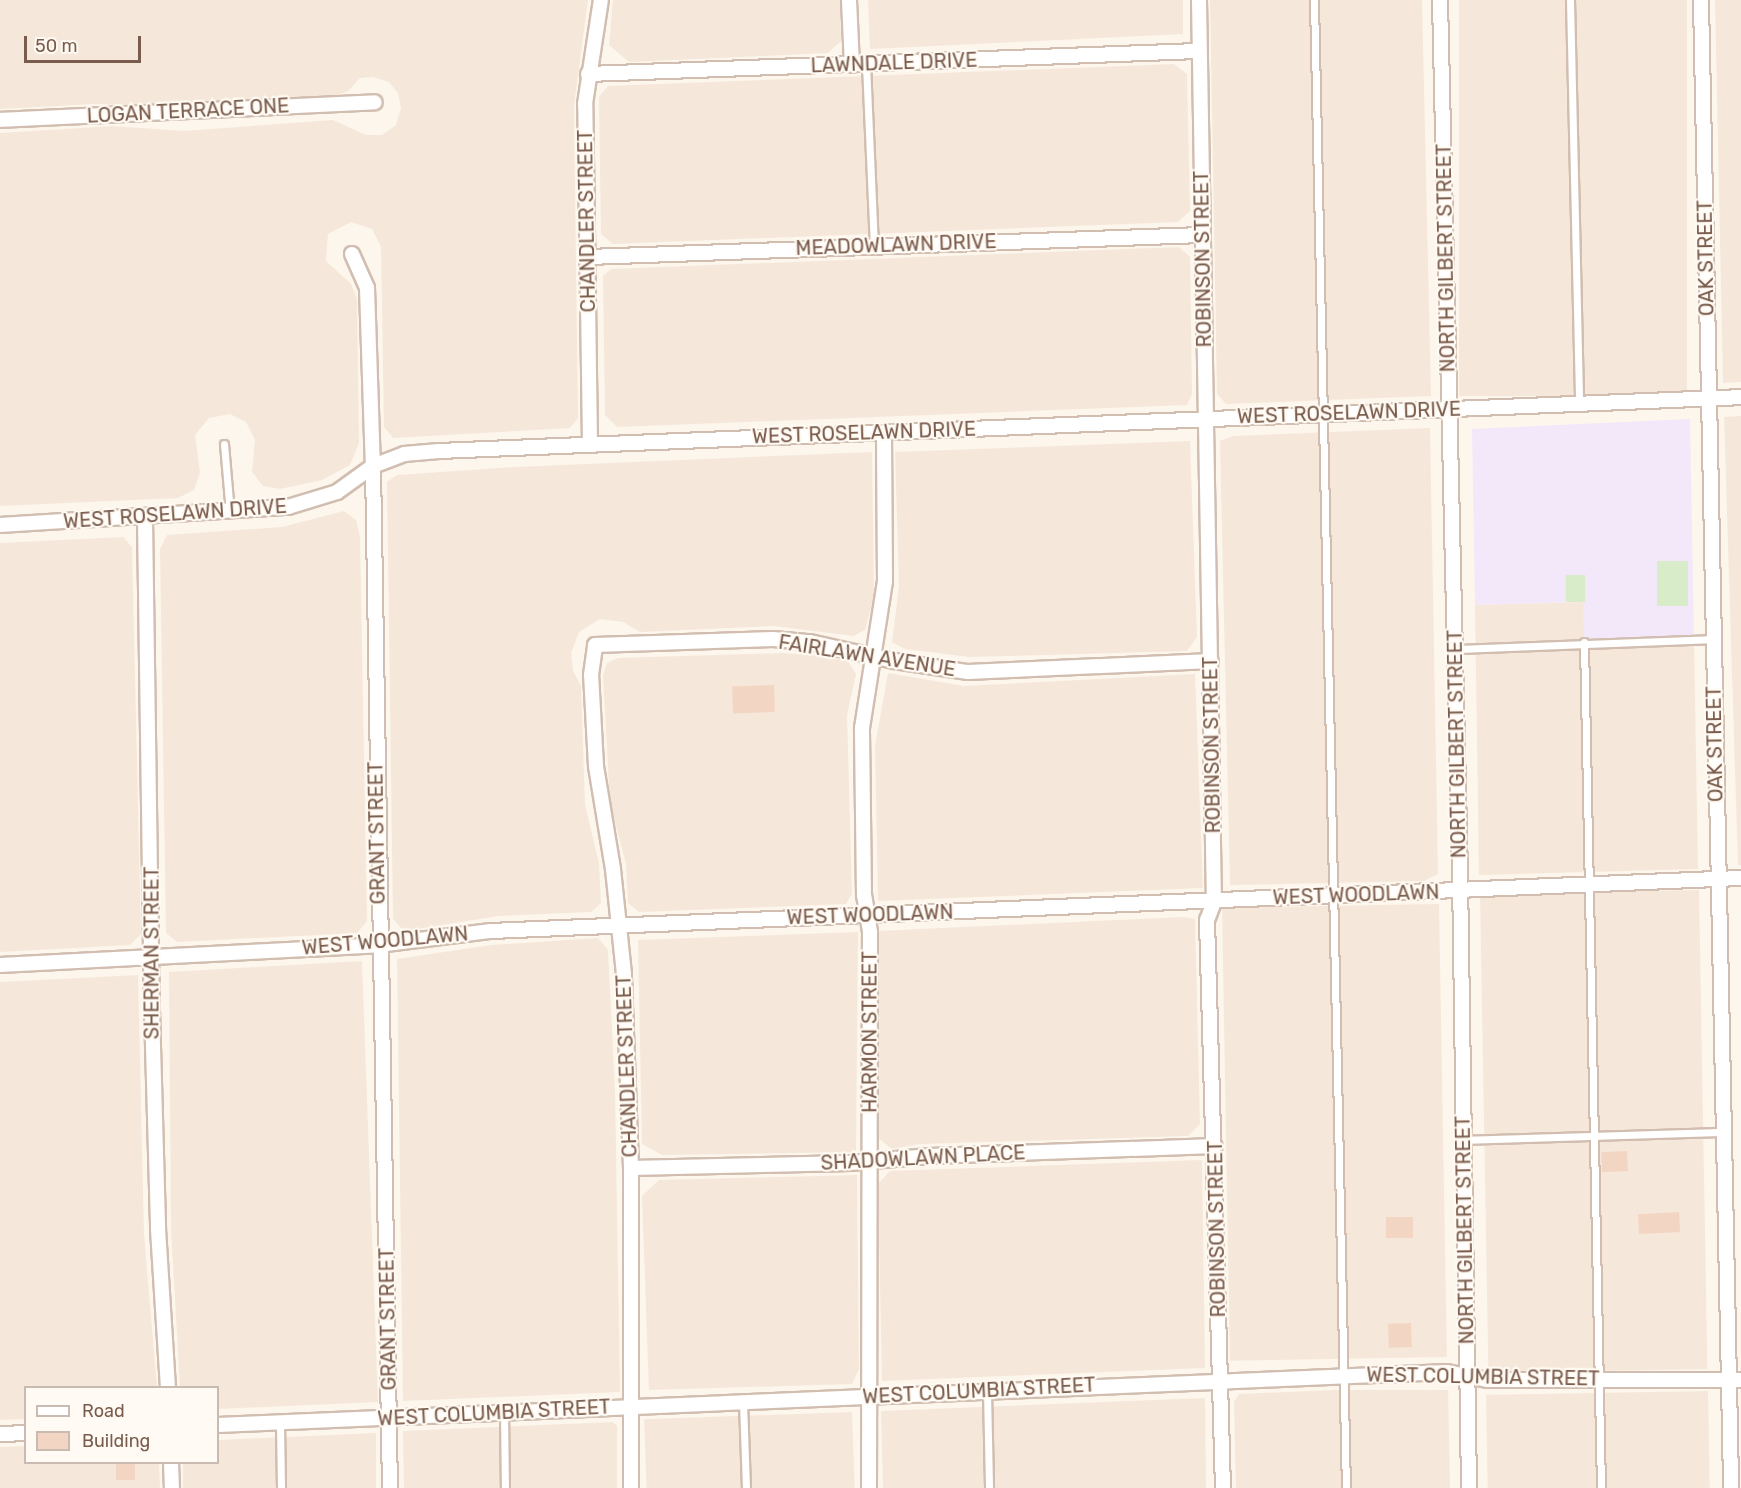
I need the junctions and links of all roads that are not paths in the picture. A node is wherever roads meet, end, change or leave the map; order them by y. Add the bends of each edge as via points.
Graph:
1 (601, 0) edge
2 (849, 0) edge
3 (1199, 0) edge
4 (1314, 0) edge
5 (1440, 0) edge
6 (1570, 0) edge
7 (1701, 0) edge
8 (1199, 51) junction
9 (859, 65) junction
10 (588, 74) junction
11 (375, 102) dead end
12 (0, 120) edge
13 (1203, 235) junction
14 (873, 246) junction
15 (352, 254) dead end
16 (588, 257) junction
17 (1741, 397) edge
18 (1708, 398) junction
19 (1579, 403) junction
20 (1449, 410) junction
21 (1324, 415) junction
22 (1207, 418) junction
23 (884, 434) junction
24 (590, 443) junction
25 (224, 444) dead end
26 (373, 466) junction
27 (230, 512) junction
28 (145, 519) junction
29 (0, 525) edge
30 (1712, 639) junction
31 (1584, 642) junction
32 (595, 645) joint
33 (1455, 649) junction
34 (873, 655) junction
35 (1211, 661) junction
36 (1718, 878) junction
37 (1741, 878) edge
38 (1589, 884) junction
39 (1460, 891) junction
40 (1333, 895) junction
41 (1214, 902) junction
42 (867, 916) junction
43 (619, 924) junction
44 (378, 945) junction
45 (153, 957) junction
46 (0, 965) edge
47 (1725, 1132) junction
48 (1596, 1135) junction
49 (1464, 1140) junction
50 (1215, 1146) junction
51 (869, 1162) junction
52 (631, 1168) junction
53 (1344, 1375) junction
54 (1467, 1375) junction
55 (1599, 1379) junction
56 (1735, 1380) edge
57 (1220, 1381) junction
58 (168, 1386) edge
59 (987, 1391) junction
60 (869, 1396) junction
61 (743, 1402) junction
62 (631, 1406) junction
63 (504, 1412) junction
64 (390, 1417) junction
65 (280, 1424) junction
66 (219, 1425) edge
67 (24, 1433) edge
68 (0, 1434) edge
69 (171, 1464) edge
70 (172, 1488) edge
71 (281, 1488) edge
72 (390, 1488) edge
73 (505, 1488) edge
74 (631, 1488) edge
75 (746, 1488) edge
76 (869, 1488) edge
77 (989, 1488) edge
78 (1222, 1488) edge
79 (1346, 1488) edge
80 (1469, 1488) edge
81 (1601, 1488) edge
82 (1731, 1488) edge

1 - 10 street, CHANDLER STREET
2 - 9 street
3 - 8 street, ROBINSON STREET
4 - 21 lane
5 - 20 street, NORTH GILBERT STREET
6 - 19 lane
7 - 18 street, OAK STREET
8 - 9 street, LAWNDALE DRIVE
8 - 13 street, ROBINSON STREET
9 - 10 street, LAWNDALE DRIVE
9 - 14 lane
10 - 16 street, CHANDLER STREET
11 - 12 street, LOGAN TERRACE ONE
13 - 14 street, MEADOWLAWN DRIVE
13 - 22 street, ROBINSON STREET
14 - 16 street, MEADOWLAWN DRIVE
15 - 26 street, GRANT STREET via 367,288
16 - 24 street, CHANDLER STREET
17 - 18 street, WEST ROSELAWN DRIVE
18 - 19 street, WEST ROSELAWN DRIVE
18 - 30 street, OAK STREET
19 - 20 street, WEST ROSELAWN DRIVE
20 - 21 street, WEST ROSELAWN DRIVE
20 - 33 street, NORTH GILBERT STREET
21 - 22 street, WEST ROSELAWN DRIVE
21 - 40 lane
22 - 23 street, WEST ROSELAWN DRIVE
22 - 35 street, ROBINSON STREET
23 - 24 street, WEST ROSELAWN DRIVE
23 - 34 street, HARMON STREET via 885,581
24 - 26 street, WEST ROSELAWN DRIVE via 404,454
25 - 27 lane
26 - 27 street, WEST ROSELAWN DRIVE via 337,492 288,507
26 - 44 street, GRANT STREET
27 - 28 street, WEST ROSELAWN DRIVE
28 - 29 street, WEST ROSELAWN DRIVE
28 - 45 street, SHERMAN STREET
30 - 31 lane
30 - 36 street, OAK STREET
31 - 33 lane
31 - 38 lane
32 - 34 street, FAIRLAWN AVENUE via 773,639
32 - 43 street, CHANDLER STREET via 591,675 596,766
33 - 39 street, NORTH GILBERT STREET
34 - 35 street, FAIRLAWN AVENUE via 968,672
34 - 42 street, HARMON STREET via 862,728
35 - 41 street, ROBINSON STREET
36 - 37 street, WEST WOODLAWN
36 - 38 street, WEST WOODLAWN
36 - 47 street, OAK STREET
38 - 39 street, WEST WOODLAWN
38 - 48 lane
39 - 40 street, WEST WOODLAWN
39 - 49 street, NORTH GILBERT STREET
40 - 41 street, WEST WOODLAWN
40 - 53 lane
41 - 42 street, WEST WOODLAWN
41 - 50 street, ROBINSON STREET via 1207,920
42 - 43 street, WEST WOODLAWN
42 - 51 street, HARMON STREET
43 - 44 street, WEST WOODLAWN via 491,931
43 - 52 street, CHANDLER STREET
44 - 45 street, WEST WOODLAWN
44 - 64 street, GRANT STREET
45 - 46 street, WEST WOODLAWN
45 - 58 street, SHERMAN STREET via 158,1229
47 - 48 lane
47 - 56 street, OAK STREET
48 - 49 lane
48 - 55 lane
49 - 54 street, NORTH GILBERT STREET
50 - 51 street, SHADOWLAWN PLACE
50 - 57 street, ROBINSON STREET
51 - 52 street, SHADOWLAWN PLACE
51 - 60 street, HARMON STREET
52 - 62 street, CHANDLER STREET
53 - 54 street, WEST COLUMBIA STREET
53 - 57 street, WEST COLUMBIA STREET
53 - 79 lane
54 - 55 street, WEST COLUMBIA STREET via 1488,1380
54 - 80 street, NORTH GILBERT STREET
55 - 56 street, WEST COLUMBIA STREET
55 - 81 lane
56 - 82 street, OAK STREET
57 - 59 street, WEST COLUMBIA STREET
57 - 78 street, ROBINSON STREET
59 - 60 street, WEST COLUMBIA STREET
59 - 77 lane
60 - 61 street, WEST COLUMBIA STREET
60 - 76 street, HARMON STREET
61 - 62 street, WEST COLUMBIA STREET
61 - 75 lane
62 - 63 street, WEST COLUMBIA STREET
62 - 74 street, CHANDLER STREET
63 - 64 street, WEST COLUMBIA STREET
63 - 73 lane
64 - 65 street, WEST COLUMBIA STREET
64 - 72 street, GRANT STREET
65 - 66 street, WEST COLUMBIA STREET
65 - 71 lane
67 - 68 street
69 - 70 street

